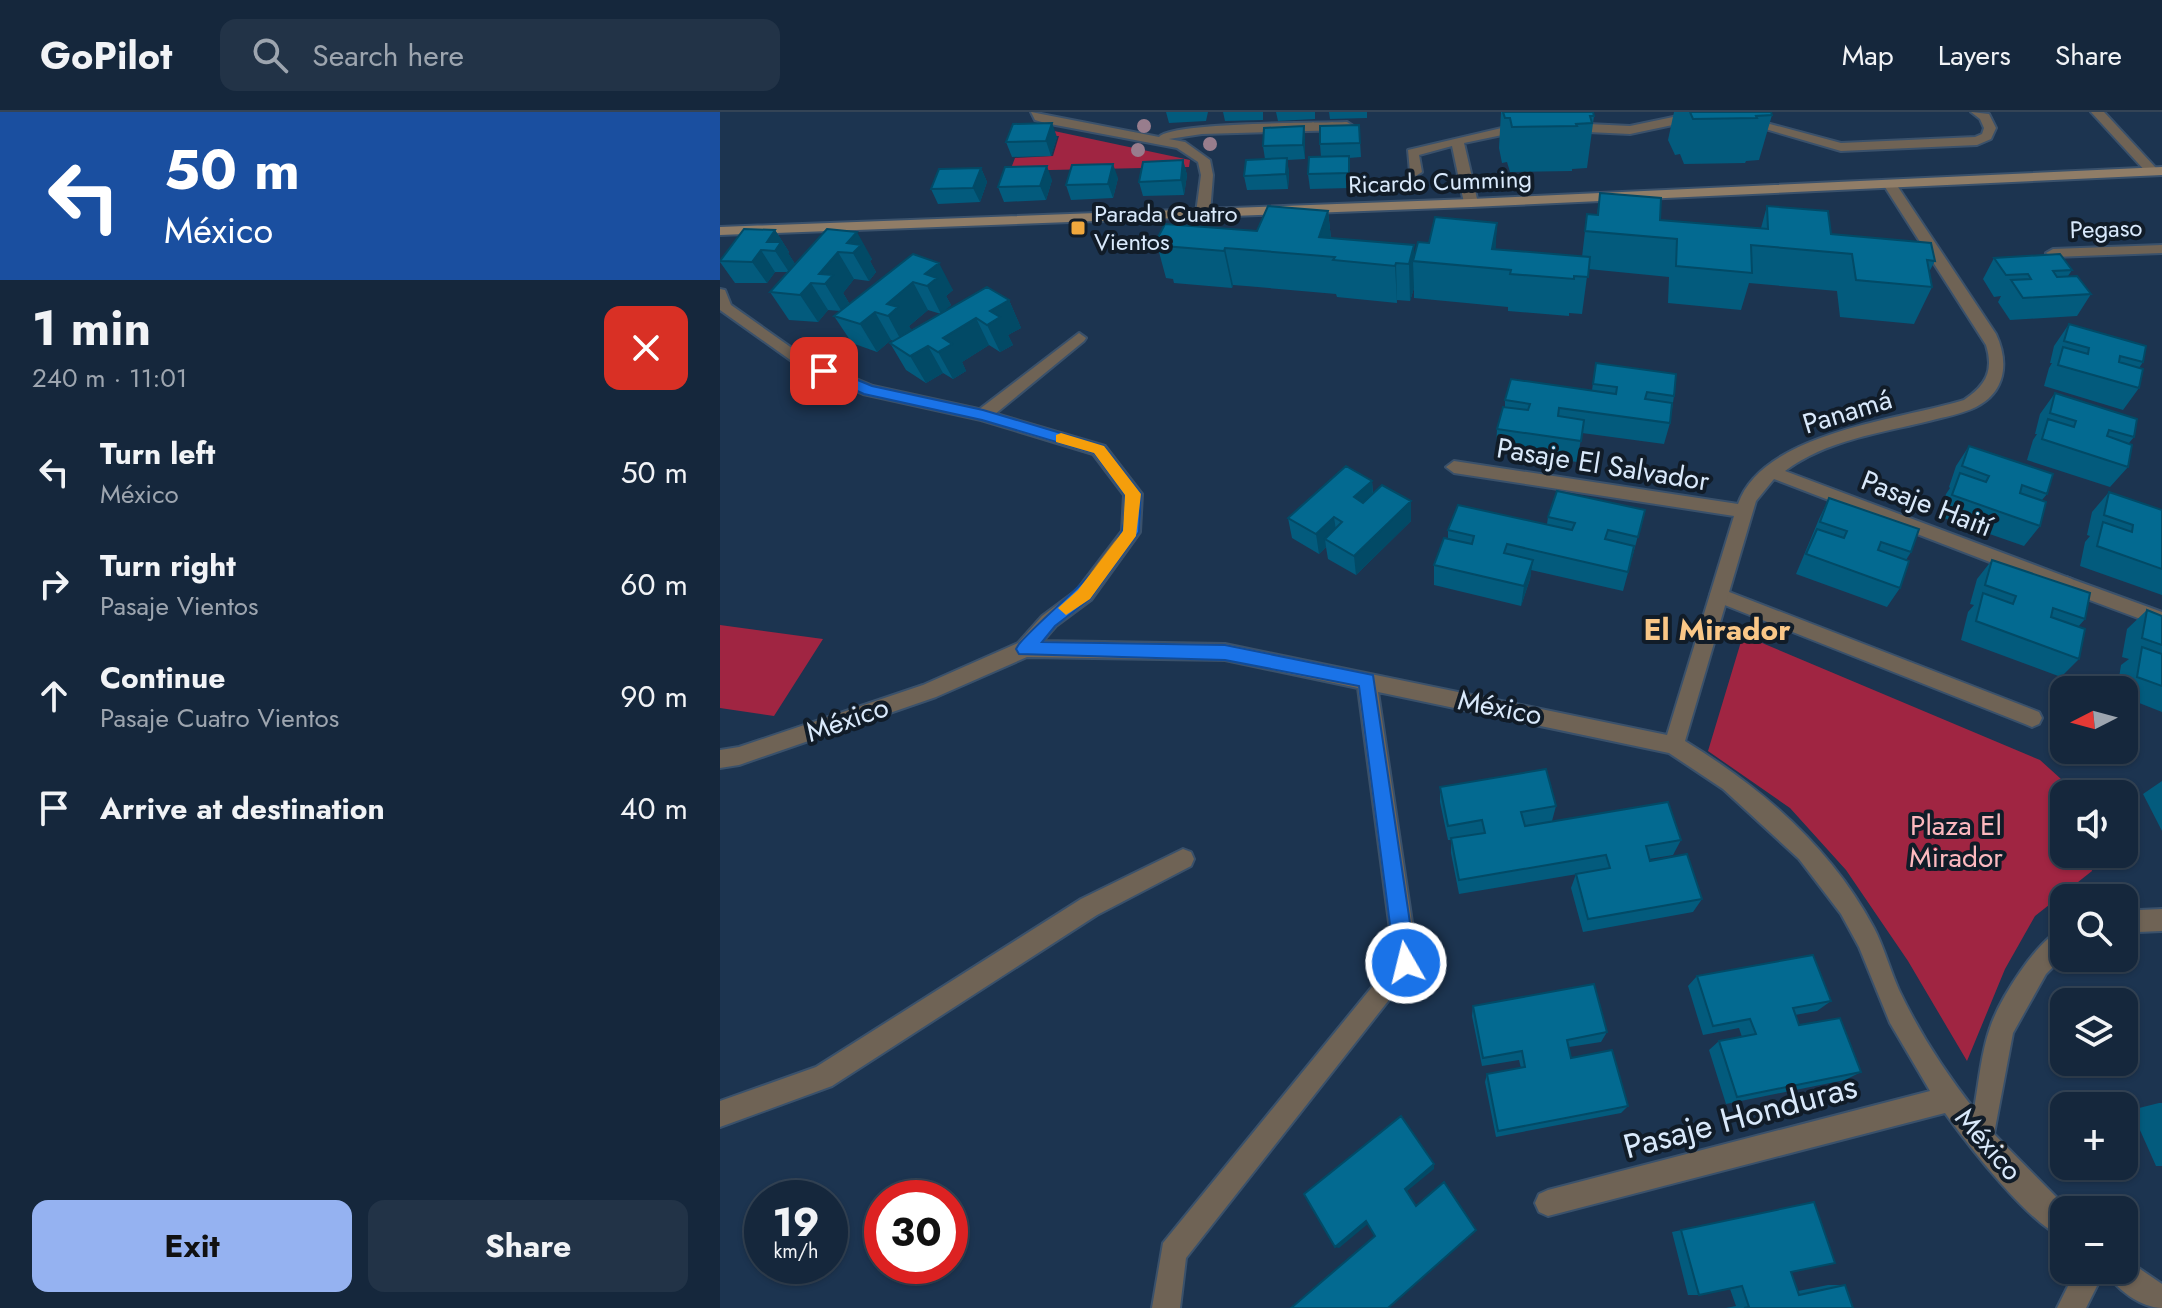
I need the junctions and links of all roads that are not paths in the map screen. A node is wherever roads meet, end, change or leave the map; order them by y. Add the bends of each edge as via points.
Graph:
1 (1037, 112) edge
2 (1977, 112) edge
3 (2097, 112) edge
4 (1706, 115) edge
5 (1730, 117) edge
6 (1351, 126) edge
7 (1153, 138) junction
8 (1457, 141) junction
9 (2157, 171) edge
10 (1416, 172) dead end
11 (2162, 182) edge
12 (1889, 184) junction
13 (1471, 203) junction
14 (1203, 213) junction
15 (720, 231) edge
16 (2162, 249) edge
17 (2053, 253) edge
18 (720, 293) edge
19 (1079, 338) dead end
20 (983, 415) junction
21 (1454, 467) dead end
22 (1769, 471) junction
23 (1744, 511) junction
24 (1719, 595) junction
25 (2162, 620) edge
26 (1025, 649) junction
27 (1367, 681) junction
28 (2032, 718) dead end
29 (1674, 745) junction
30 (720, 759) edge
31 (1183, 859) dead end
32 (2162, 920) edge
33 (2138, 921) edge
34 (2050, 954) edge
35 (1950, 1099) junction
36 (720, 1114) edge
37 (1981, 1137) junction
38 (1548, 1203) dead end
39 (2050, 1209) edge
40 (2138, 1283) edge
41 (2084, 1284) edge
42 (2162, 1301) edge
43 (1166, 1308) edge
44 (2071, 1308) edge

1 - 7 street via 1045,119
2 - 5 street via 1990,128 1977,141 1841,147
3 - 9 street
4 - 8 street via 1630,130 1548,125
6 - 7 street via 1202,130
7 - 14 street via 1181,145 1204,160
8 - 10 street via 1412,153
8 - 13 street
9 - 11 main road
9 - 12 main road, Ricardo Cumming
12 - 13 main road, Ricardo Cumming
12 - 22 street, Panamá via 1989,334 1998,356 1997,377 1970,404 1793,456
13 - 14 main road, Ricardo Cumming
14 - 15 main road, Ricardo Cumming
16 - 17 street, Pegaso
18 - 20 street via 725,307 801,361 869,390
19 - 20 street
20 - 26 street via 1099,450 1133,494 1131,532 1084,595 1049,621
21 - 23 street, Pasaje El Salvador
22 - 23 street, Panamá via 1754,487
22 - 25 street, Pasaje Haití
23 - 24 street, Panamá
24 - 28 street
24 - 29 street, Panamá
26 - 27 street, México via 1225,652
26 - 30 street, México via 929,691
27 - 29 street, México
27 - 43 street via 1406,963 1173,1253
29 - 35 street, México via 1771,815 1828,878 1866,937 1909,1034
31 - 36 street via 1089,907 823,1077
32 - 33 street
34 - 37 street via 2001,1030
35 - 37 street, México
35 - 38 street, Pasaje Honduras
37 - 39 street, México
40 - 42 street
41 - 44 street

